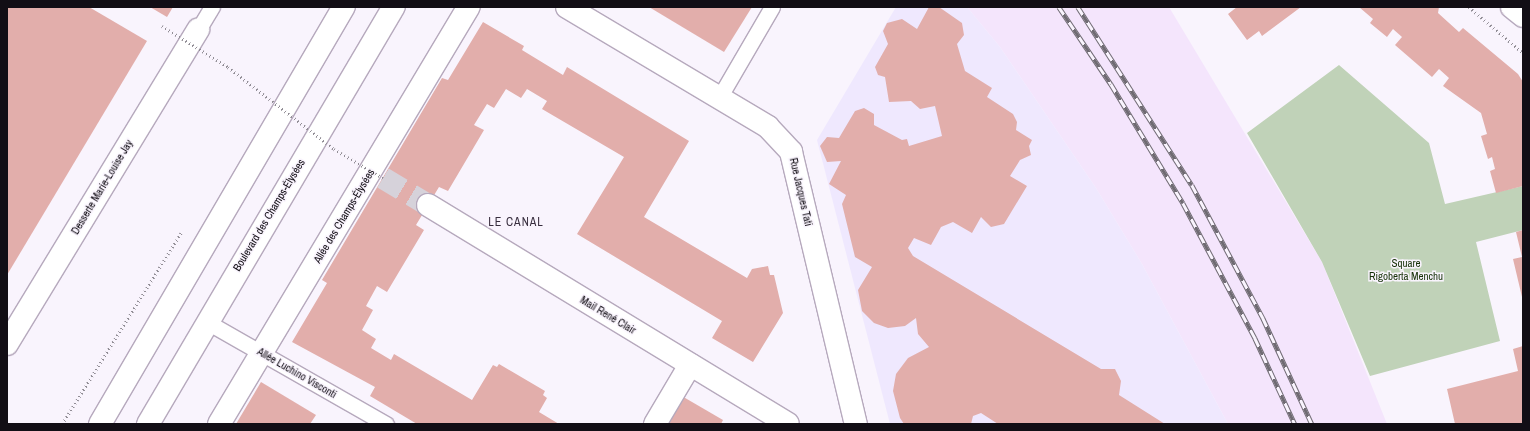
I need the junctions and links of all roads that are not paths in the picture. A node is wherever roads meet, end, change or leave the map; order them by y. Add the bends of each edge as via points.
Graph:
1 (212, 7) edge
2 (337, 7) edge
3 (344, 7) edge
4 (394, 7) edge
5 (469, 7) edge
6 (566, 7) edge
7 (772, 7) edge
8 (1512, 7) edge
9 (1523, 16) edge
10 (330, 28) junction
11 (198, 30) joint
12 (719, 98) junction
13 (428, 205) tunnel mouth
14 (207, 322) junction
15 (7, 344) edge
16 (262, 353) junction
17 (690, 364) junction
18 (100, 424) edge
19 (148, 424) edge
20 (219, 424) edge
21 (386, 424) edge
22 (655, 424) edge
23 (788, 424) edge
24 (856, 424) edge

1 - 11 lane
2 - 10 lane
3 - 10 street
4 - 14 street, Boulevard des Champs-Élysées
5 - 16 street, Allée des Champs-Élysées
6 - 12 street, Rue Jacques Tati
7 - 12 lane
8 - 9 street
10 - 18 street
11 - 15 street, Desserte Marie-Louise Jay
12 - 24 street, Rue Jacques Tati via 768,127 791,152
13 - 17 street, Mail René Clair
14 - 16 lane, Allée Luchino Visconti
14 - 19 street, Boulevard des Champs-Élysées
16 - 20 street, Allée des Champs-Élysées
16 - 21 lane, Allée Luchino Visconti
17 - 22 street
17 - 23 street, Mail René Clair

